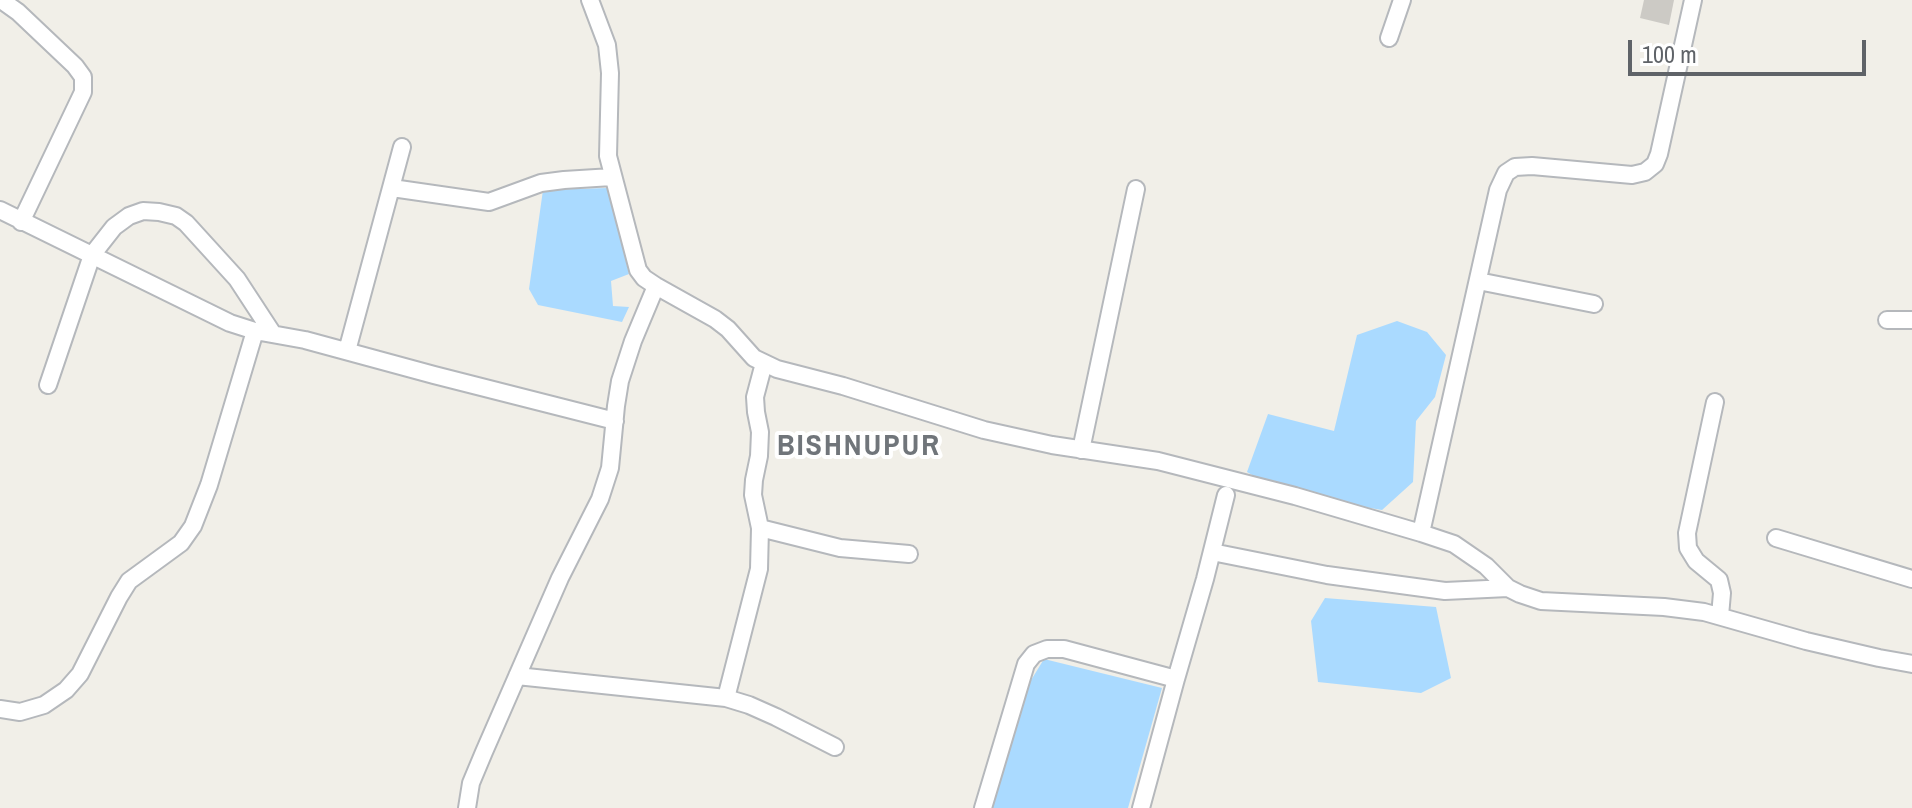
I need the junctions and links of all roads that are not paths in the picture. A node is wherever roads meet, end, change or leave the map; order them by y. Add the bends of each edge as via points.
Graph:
1 (1, 0) edge
2 (590, 0) edge
3 (1402, 0) edge
4 (1693, 0) edge
5 (1389, 38) dead end
6 (402, 147) dead end
7 (612, 177) junction
8 (392, 188) junction
9 (1136, 189) dead end
10 (0, 210) edge
11 (21, 222) junction
12 (92, 255) junction
13 (1478, 281) junction
14 (656, 286) junction
15 (1594, 304) dead end
16 (1887, 320) dead end
17 (1912, 320) edge
18 (255, 331) junction
19 (273, 334) junction
20 (347, 351) junction
21 (764, 363) junction
22 (48, 385) dead end
23 (1715, 402) dead end
24 (615, 421) junction
25 (1081, 450) junction
26 (1226, 495) dead end
27 (760, 528) junction
28 (1421, 533) junction
29 (1776, 538) dead end
30 (1212, 552) junction
31 (909, 554) dead end
32 (1912, 579) edge
33 (1508, 588) junction
34 (1720, 616) junction
35 (1912, 664) edge
36 (517, 676) junction
37 (1176, 679) junction
38 (726, 698) junction
39 (0, 709) edge
40 (835, 747) dead end
41 (467, 808) edge
42 (983, 808) edge
43 (1141, 808) edge

1 - 11 street via 83,77 83,92
2 - 7 street via 607,45
3 - 5 street
4 - 13 street via 1655,164 1632,175 1515,167 1498,190
6 - 8 street
7 - 8 street via 541,183 489,202
7 - 14 street via 638,270
8 - 20 street
9 - 25 street
10 - 11 street
11 - 12 street
12 - 18 street
12 - 19 street via 129,216 143,211 176,216 237,279
12 - 22 street
13 - 15 street
13 - 28 street
14 - 21 street via 715,319
14 - 24 street via 620,381
16 - 17 street
18 - 19 street
18 - 39 street via 193,526 181,543 129,581 80,674 66,690 44,705 20,712
19 - 20 street
20 - 24 street
21 - 25 street via 984,430
21 - 27 street via 755,397 760,432 753,495
23 - 34 street via 1687,533 1696,561 1719,580
24 - 36 street via 600,499
25 - 28 street via 1158,461
26 - 30 street
27 - 31 street via 840,548
27 - 38 street via 759,569
28 - 33 street via 1454,544
29 - 32 street
30 - 33 street via 1445,591
30 - 37 street
33 - 34 street via 1541,601 1664,607
34 - 35 street
36 - 38 street
36 - 41 street via 471,783
37 - 42 street via 1064,649 1034,654 1026,664
37 - 43 street
38 - 40 street

